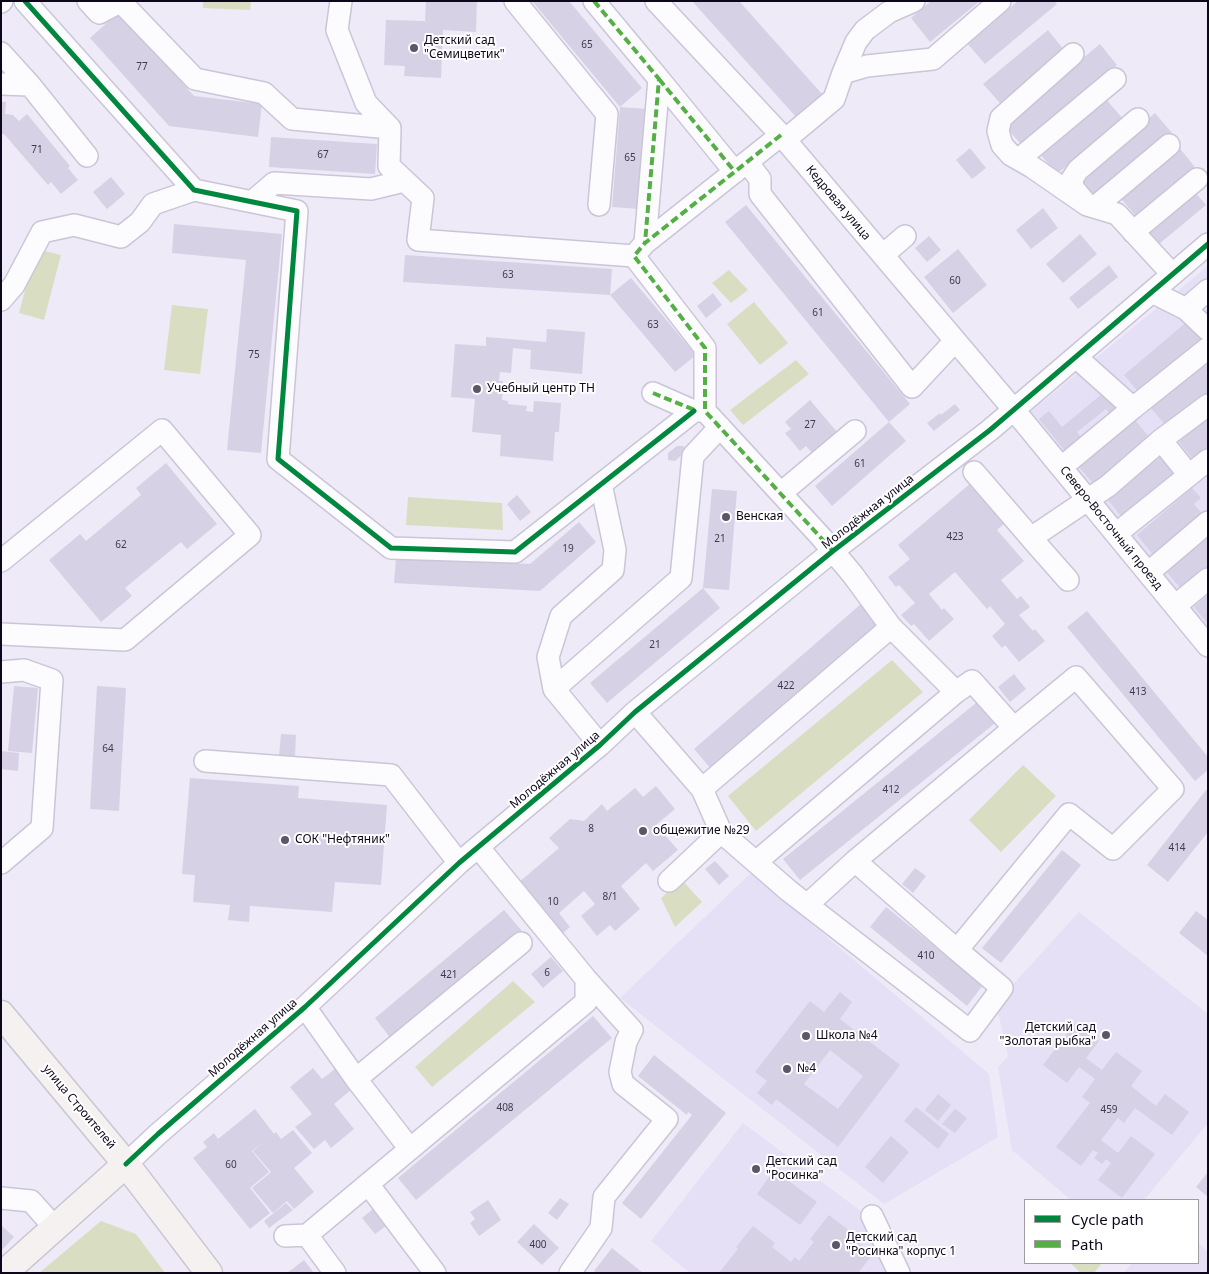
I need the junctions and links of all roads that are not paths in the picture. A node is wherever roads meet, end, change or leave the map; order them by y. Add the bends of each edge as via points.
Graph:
1 (25, 1) edge
2 (88, 1) edge
3 (341, 1) edge
4 (515, 1) edge
5 (594, 1) edge
6 (656, 1) edge
7 (914, 1) edge
8 (1000, 1) edge
9 (121, 2) edge
10 (891, 7) edge
11 (1, 53) edge
12 (1073, 54) dead end
13 (843, 73) junction
14 (659, 79) junction
15 (1115, 79) dead end
16 (1, 84) edge
17 (30, 85) junction
18 (1138, 119) dead end
19 (390, 128) junction
20 (783, 138) junction
21 (1169, 145) dead end
22 (87, 156) dead end
23 (1019, 159) junction
24 (741, 167) junction
25 (1197, 179) dead end
26 (404, 181) junction
27 (194, 190) junction
28 (252, 202) junction
29 (599, 205) dead end
30 (1091, 206) junction
31 (1134, 232) junction
32 (905, 236) dead end
33 (1208, 244) edge
34 (639, 249) junction
35 (883, 255) junction
36 (1172, 274) junction
37 (1208, 290) edge
38 (1152, 292) junction
39 (1, 300) edge
40 (1186, 309) junction
41 (1208, 330) edge
42 (956, 341) junction
43 (1208, 348) edge
44 (1076, 357) junction
45 (654, 393) dead end
46 (1208, 405) edge
47 (1132, 408) junction
48 (1014, 410) junction
49 (700, 411) junction
50 (720, 427) junction
51 (855, 431) dead end
52 (1161, 440) junction
53 (1208, 460) edge
54 (1069, 461) dead end
55 (974, 472) dead end
56 (1189, 475) junction
57 (601, 484) junction
58 (781, 493) junction
59 (1088, 500) junction
60 (1208, 522) edge
61 (1116, 534) junction
62 (1031, 538) junction
63 (833, 551) junction
64 (1, 561) edge
65 (1148, 572) junction
66 (1208, 579) edge
67 (1068, 580) dead end
68 (1175, 606) junction
69 (891, 627) junction
70 (1, 634) edge
71 (1206, 641) edge
72 (1, 672) edge
73 (554, 689) junction
74 (956, 692) junction
75 (636, 712) junction
76 (1014, 728) junction
77 (600, 745) junction
78 (205, 761) dead end
79 (702, 789) junction
80 (721, 832) junction
81 (479, 848) junction
82 (855, 861) junction
83 (756, 862) junction
84 (459, 863) junction
85 (1, 864) edge
86 (669, 881) dead end
87 (807, 904) junction
88 (521, 943) dead end
89 (957, 950) junction
90 (586, 979) junction
91 (305, 1007) junction
92 (1, 1014) edge
93 (356, 1079) junction
94 (410, 1149) junction
95 (126, 1164) junction
96 (368, 1184) junction
97 (1, 1198) edge
98 (872, 1216) dead end
99 (55, 1228) junction
100 (307, 1235) junction
101 (285, 1236) dead end
102 (4, 1273) edge
103 (209, 1273) edge
104 (335, 1273) edge
105 (435, 1273) edge
106 (570, 1273) edge
107 (899, 1273) edge

1 - 27 street
2 - 9 street via 99,13
3 - 19 street via 337,30 366,103
4 - 29 street via 606,114
5 - 14 street
6 - 20 street, Кедровая улица
7 - 10 street
8 - 13 street via 933,60 867,66
9 - 19 street via 195,79 264,93 292,119
10 - 13 street via 856,42
11 - 17 street
12 - 23 street via 1001,118 998,131 1002,145
13 - 20 street via 834,99
14 - 24 street
14 - 34 street
15 - 23 street
16 - 17 street
17 - 22 street
18 - 30 street via 1072,178 1073,188
19 - 26 street via 389,166
20 - 24 street
20 - 35 street, Кедровая улица
21 - 30 street
23 - 30 street
24 - 34 street
24 - 42 street via 760,178 760,194 912,387
25 - 31 street
26 - 28 street via 371,190 274,183
26 - 34 street via 423,198 418,240
27 - 28 street
27 - 39 street via 154,204 140,222 121,237 74,224 42,232 14,285
28 - 57 street via 297,211 278,459 391,548 515,552
30 - 31 street via 1117,214
31 - 36 street
32 - 35 street
33 - 36 street, Молодёжная улица
34 - 49 street via 705,348
35 - 42 street, Кедровая улица
36 - 38 street, Молодёжная улица
37 - 40 street
38 - 40 street
38 - 44 street, Молодёжная улица
40 - 41 street
42 - 48 street, Кедровая улица
43 - 47 street
44 - 47 street
44 - 48 street, Молодёжная улица
45 - 49 street
46 - 52 street
47 - 54 street
48 - 59 street, Северо-Восточный проезд
48 - 63 street, Молодёжная улица
49 - 50 street
49 - 57 street
50 - 58 street
50 - 73 street via 692,456 681,578
51 - 58 street
52 - 56 street
52 - 59 street
53 - 56 street
55 - 62 street
56 - 61 street
57 - 73 street via 615,550 612,570 561,616 548,656
58 - 63 street
59 - 61 street, Северо-Восточный проезд
59 - 62 street
60 - 65 street
61 - 65 street, Северо-Восточный проезд
62 - 67 street
63 - 69 street
63 - 75 street, Молодёжная улица
64 - 70 street via 162,430 250,535 125,640
65 - 68 street, Северо-Восточный проезд
66 - 68 street
68 - 71 street, Северо-Восточный проезд
69 - 74 street
69 - 79 street
72 - 85 street via 24,670 52,680 42,828
73 - 77 street
74 - 76 street via 972,681
74 - 83 street
75 - 77 street, Молодёжная улица
75 - 79 street
76 - 82 street
76 - 89 street via 1076,676 1173,789 1114,850 1069,814
77 - 81 street, Молодёжная улица
78 - 84 street via 390,775 429,816
79 - 80 street
80 - 83 street
80 - 86 street
81 - 84 street, Молодёжная улица
81 - 90 street
82 - 87 street
82 - 89 street
83 - 87 street
84 - 91 street, Молодёжная улица
87 - 89 street via 970,1031 1002,988
88 - 93 street
90 - 94 street via 586,1002
90 - 106 street via 632,1030 620,1072 623,1084 666,1119 604,1197 601,1228
91 - 93 street
91 - 95 street, Молодёжная улица
92 - 95 main road, улица Строителей
93 - 94 street
94 - 96 street
95 - 99 main road
95 - 103 main road, улица Строителей
96 - 100 street
96 - 105 street
97 - 99 street via 31,1201
98 - 107 street
99 - 102 main road
100 - 101 street
100 - 104 street

